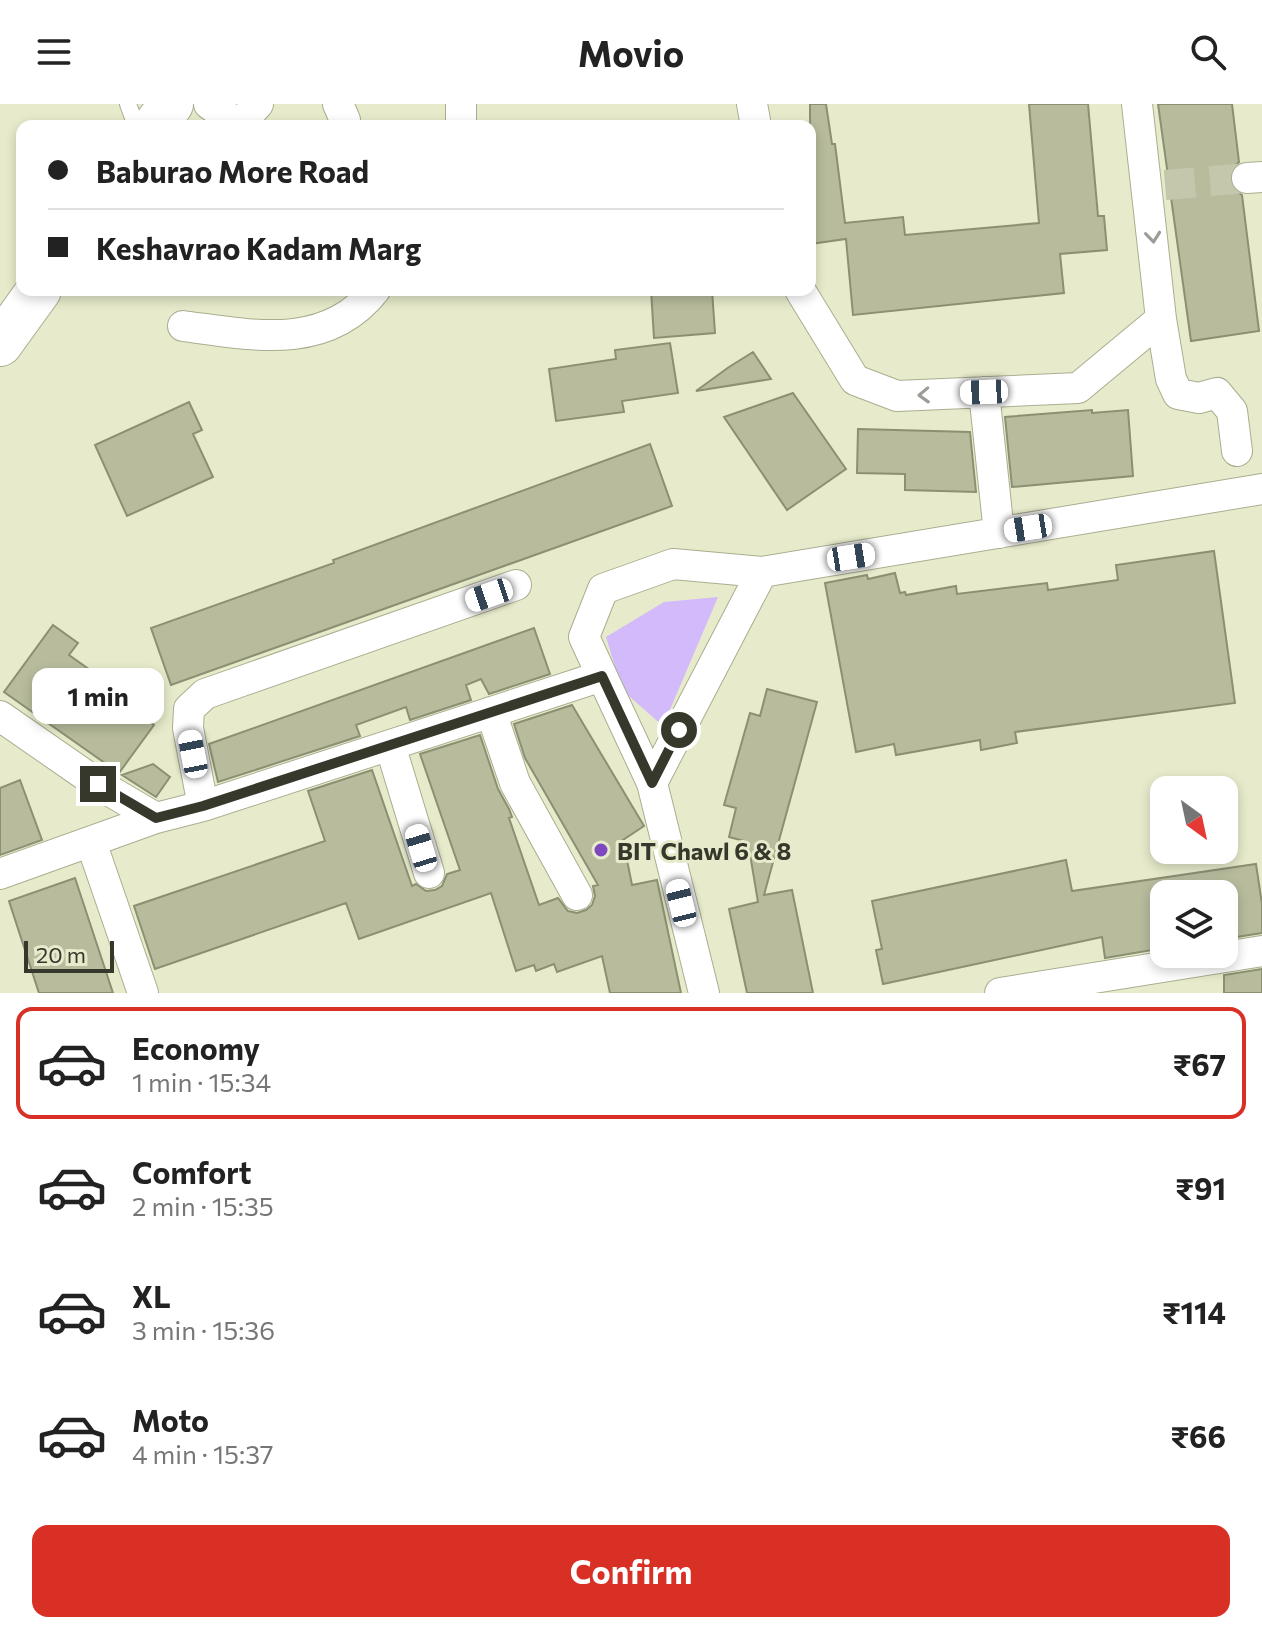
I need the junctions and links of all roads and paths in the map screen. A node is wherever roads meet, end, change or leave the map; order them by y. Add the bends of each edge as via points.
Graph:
1 (209, 104) edge
2 (1137, 104) edge
3 (245, 118) edge
4 (16, 285) edge
5 (35, 296) edge
6 (370, 296) edge
7 (804, 296) edge
8 (0, 308) edge
9 (1161, 319) junction
10 (183, 326) dead end
11 (0, 344) edge
12 (984, 392) junction
13 (1237, 451) dead end
14 (1262, 489) edge
15 (999, 533) junction
16 (762, 572) junction
17 (516, 585) dead end
18 (602, 676) junction
19 (491, 712) junction
20 (0, 716) edge
21 (390, 745) junction
22 (652, 783) junction
23 (203, 806) junction
24 (156, 818) junction
25 (91, 842) junction
26 (429, 873) dead end
27 (0, 874) edge
28 (577, 895) dead end
29 (1262, 951) edge
30 (143, 993) edge
31 (704, 993) edge
32 (1000, 993) edge

1 - 3 street
2 -> 9 street via 1156,186
4 - 8 main road
5 - 11 main road
6 - 10 street via 361,308 317,330 263,337
12 -> 7 street via 897,396 855,380
9 - 12 street via 1078,388
9 - 13 street via 1178,394 1199,398 1217,393 1232,411
12 - 15 street
14 - 15 street
15 - 16 street
16 - 18 street via 673,564 603,589 584,637
16 - 22 street
17 - 23 street via 205,694 189,709 188,728
18 - 19 street
18 - 22 street
19 - 21 street
19 - 28 street via 506,764
20 - 24 street
21 - 23 street
21 - 26 street
22 - 31 street
23 - 24 street
24 - 25 street
25 - 27 street
25 - 30 street
29 - 32 street

